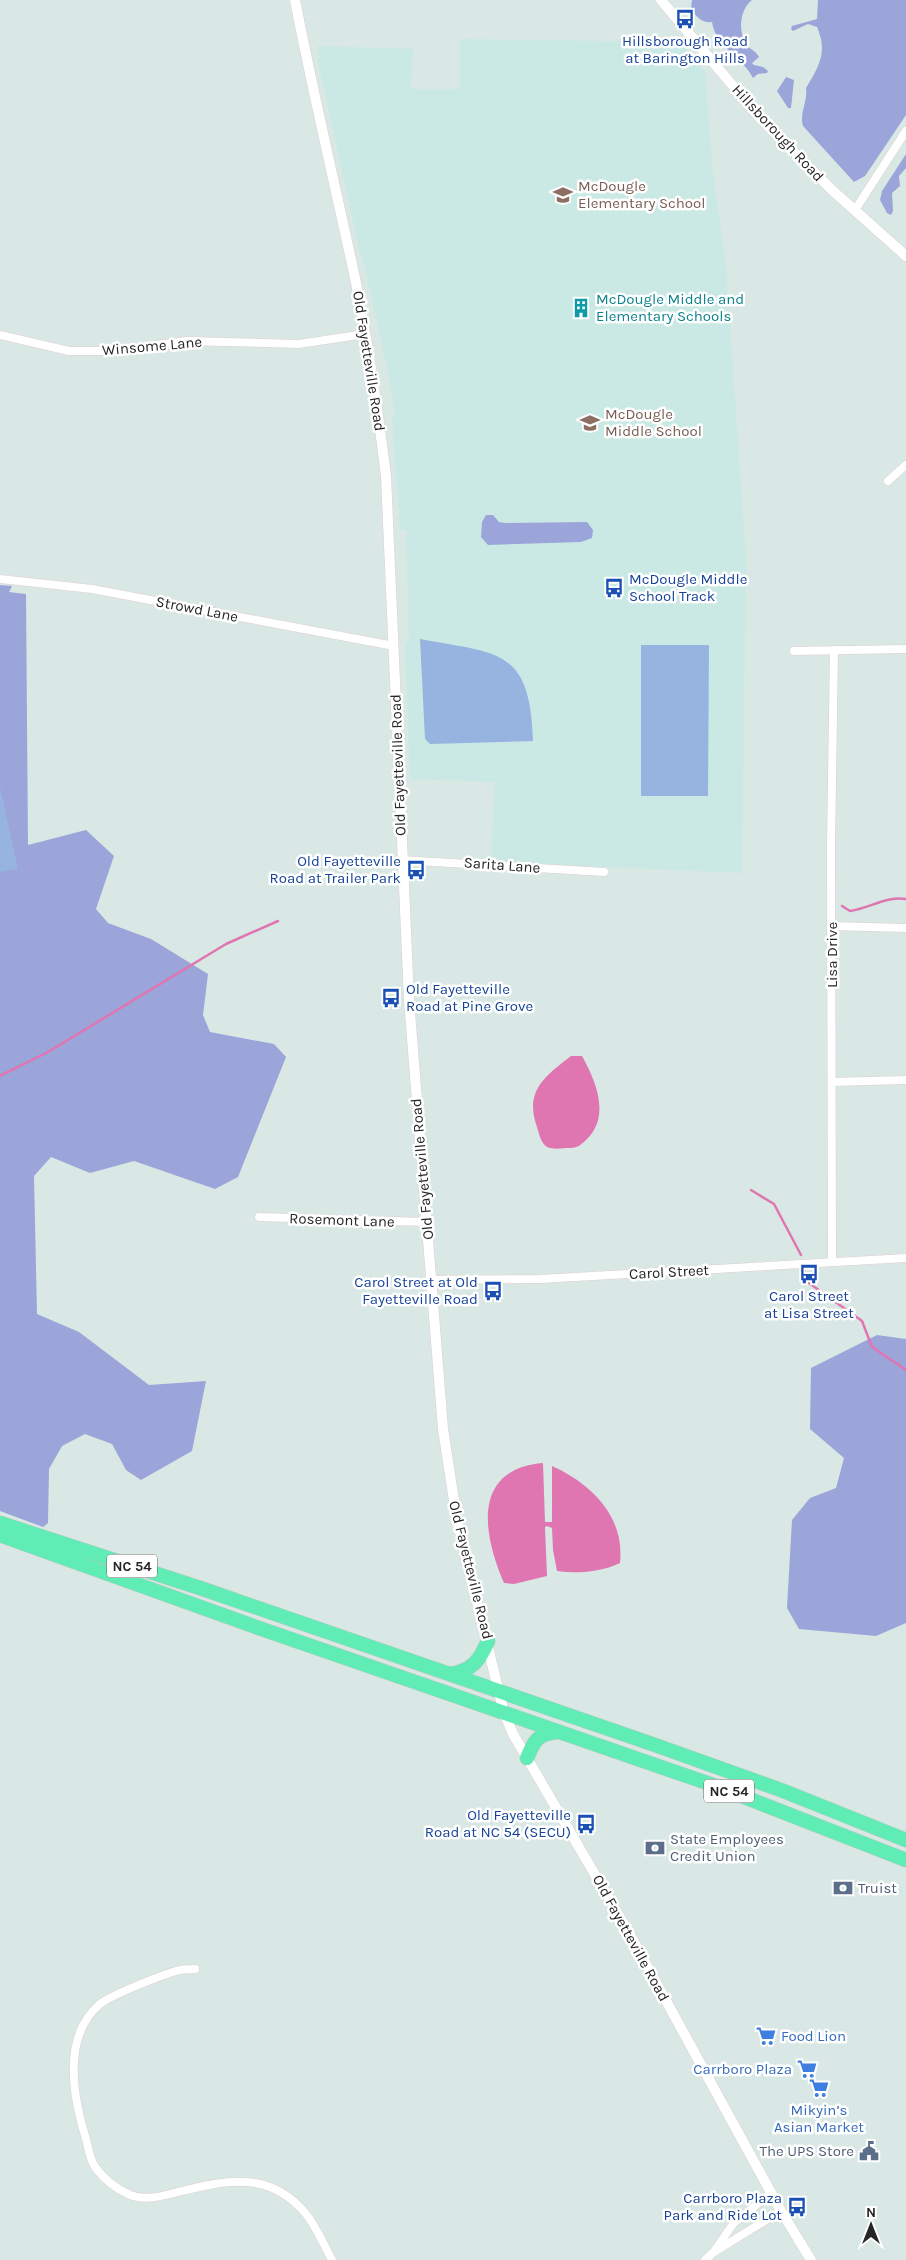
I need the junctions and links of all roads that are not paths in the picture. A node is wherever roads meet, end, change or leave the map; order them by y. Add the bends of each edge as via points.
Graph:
1 (294, 0) edge
2 (661, 0) edge
3 (906, 131) edge
4 (855, 210) junction
5 (906, 256) edge
6 (366, 334) junction
7 (0, 335) edge
8 (906, 465) edge
9 (888, 481) dead end
10 (0, 579) edge
11 (394, 646) junction
12 (906, 649) edge
13 (794, 650) dead end
14 (834, 650) junction
15 (401, 860) junction
16 (604, 872) dead end
17 (832, 926) junction
18 (906, 928) edge
19 (906, 1080) edge
20 (832, 1082) junction
21 (259, 1217) dead end
22 (426, 1222) junction
23 (906, 1258) edge
24 (832, 1261) junction
25 (431, 1280) junction
26 (0, 1523) edge
27 (0, 1535) edge
28 (488, 1641) junction
29 (450, 1674) junction
30 (500, 1691) junction
31 (504, 1713) junction
32 (559, 1731) junction
33 (527, 1758) junction
34 (906, 1840) edge
35 (906, 1860) edge
36 (195, 1969) dead end
37 (772, 2193) junction
38 (782, 2211) junction
39 (714, 2252) junction
40 (332, 2260) edge
41 (705, 2260) edge
42 (811, 2260) edge

1 - 6 street, Old Fayetteville Road
2 - 4 street, Hillsborough Road via 759,117
3 - 4 street
4 - 5 street, Hillsborough Road
6 - 7 street, Winsome Lane via 299,344 186,340 114,350 69,350
6 - 11 street, Old Fayetteville Road via 386,476
8 - 9 street
10 - 11 street, Strowd Lane via 92,589
11 - 15 street, Old Fayetteville Road
12 - 14 street
13 - 14 street
14 - 17 street, Lisa Drive
15 - 16 street, Sarita Lane
15 - 22 street, Old Fayetteville Road via 408,1000
17 - 18 street
17 - 20 street, Lisa Drive
19 - 20 street
20 - 24 street, Lisa Drive
21 - 22 street, Rosemont Lane
22 - 25 street, Old Fayetteville Road
23 - 24 street, Carol Street
24 - 25 street, Carol Street via 540,1279
25 - 28 street, Old Fayetteville Road via 453,1494
26 - 29 highway, NC 54
27 - 31 highway, NC 54
28 - 29 highway via 473,1666 464,1672
28 - 30 street, Old Fayetteville Road
29 - 30 highway, NC 54
30 - 31 street, Old Fayetteville Road
30 - 34 highway, NC 54 via 707,1763
31 - 32 highway, NC 54
31 - 33 street, Old Fayetteville Road
32 - 33 highway via 534,1739
32 - 35 highway, NC 54 via 716,1786
33 - 37 street, Old Fayetteville Road via 629,1934
36 - 40 street via 178,1970 102,2002 81,2028 74,2064 80,2118 94,2166 116,2188 134,2196 154,2198 217,2182 257,2182 281,2192 297,2204 313,2224
37 - 38 street, Old Fayetteville Road
37 - 39 street via 733,2224
38 - 39 street
38 - 42 street, Old Fayetteville Road
39 - 41 street

